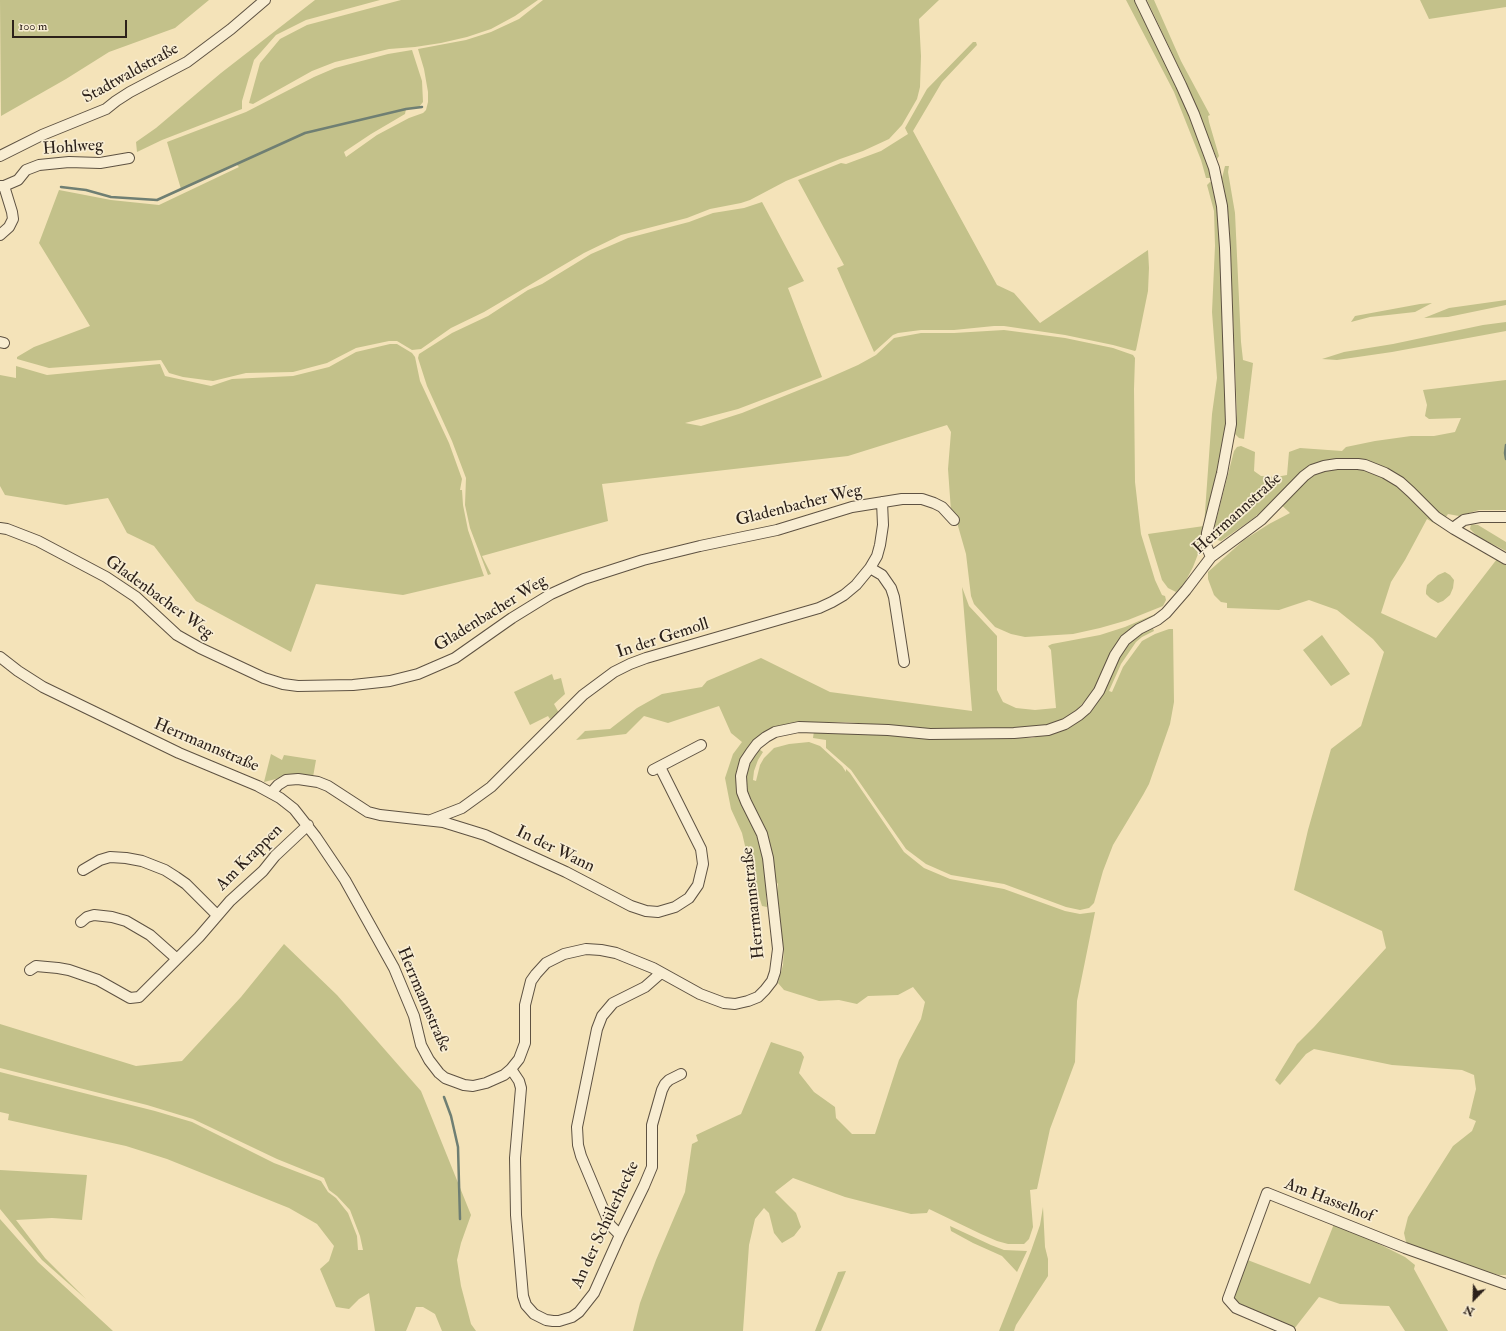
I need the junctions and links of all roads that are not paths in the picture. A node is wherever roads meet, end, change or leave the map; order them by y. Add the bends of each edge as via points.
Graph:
1 (264, 0) edge
2 (1140, 0) edge
3 (0, 156) edge
4 (129, 158) dead end
5 (2, 186) edge
6 (0, 235) edge
7 (882, 502) junction
8 (1506, 517) edge
9 (954, 520) dead end
10 (0, 528) edge
11 (1454, 529) junction
12 (1211, 557) junction
13 (1506, 559) edge
14 (870, 568) junction
15 (0, 657) edge
16 (904, 662) dead end
17 (701, 745) dead end
18 (272, 793) junction
19 (429, 821) junction
20 (308, 825) junction
21 (83, 870) dead end
22 (216, 915) junction
23 (80, 922) dead end
24 (177, 959) junction
25 (30, 970) dead end
26 (662, 973) junction
27 (511, 1070) junction
28 (681, 1074) dead end
29 (620, 1235) junction
30 (1506, 1284) edge
31 (1290, 1331) edge

1 - 3 street, Stadtwaldstraße via 187,62 130,92 106,109 42,134
2 - 12 street via 1196,120 1214,168 1222,206 1231,424 1207,533 1206,545
4 - 5 street, Hohlweg via 100,163 69,162 39,165 26,170 18,180
5 - 6 street via 13,218 9,227
7 - 9 street, Gladenbacher Weg via 922,499 942,507
7 - 10 street, Gladenbacher Weg via 777,530 643,560 584,579 538,601 455,658 418,674 353,685 298,686 264,678 182,638 136,597 106,577 38,542 14,531
7 - 14 street, In der Gemoll via 883,525 880,545
8 - 11 street via 1464,520
11 - 12 street, Herrmannstraße via 1436,517 1406,487 1385,473 1365,465 1337,464 1312,470 1261,520
11 - 13 street, Herrmannstraße
12 - 26 street, Herrmannstraße via 1166,613 1125,640 1114,655 1099,691 1086,709 1057,727 1034,732 938,734 799,727 766,736 746,761 741,782 742,792 762,834 768,858 778,949 773,977 758,997 743,1003 728,1004 700,994
14 - 16 street via 882,575 891,588
14 - 19 street, In der Gemoll via 848,592 818,608 646,658 614,672 583,695 491,787 462,808
15 - 18 street, Herrmannstraße via 29,679 139,735
17 - 19 street, In der Wann via 657,768 701,850 702,857 701,874 696,888 686,901 666,910 652,912 639,909 485,835
18 - 19 street, In der Wann via 286,780 310,780 328,786 372,813
18 - 20 street, Herrmannstraße via 294,809
20 - 22 street, Am Krappen
20 - 27 street, Herrmannstraße via 345,880 394,968 412,1011 422,1045 439,1073 454,1082 473,1086 491,1082
21 - 22 street, Am Krappen via 110,857 142,861 165,870 186,884
22 - 24 street, Am Krappen
23 - 24 street via 94,915 126,921 150,935
24 - 25 street, Am Krappen via 139,997 130,998 98,980 69,970 36,966
26 - 27 street, Herrmannstraße via 634,959 602,950 578,950 550,960 536,974 530,986 525,1005 525,1043
26 - 29 street via 645,987 613,1003 602,1016 597,1029 577,1127 581,1156 610,1225
27 - 29 street, An der Schülerhecke via 521,1088 515,1158 516,1215 526,1305 539,1317 553,1322 567,1320 579,1312 594,1293
28 - 29 street, An der Schülerhecke via 669,1080 662,1090 652,1125 652,1167
30 - 31 street, Am Hasselhof via 1267,1194 1228,1299 1236,1308

